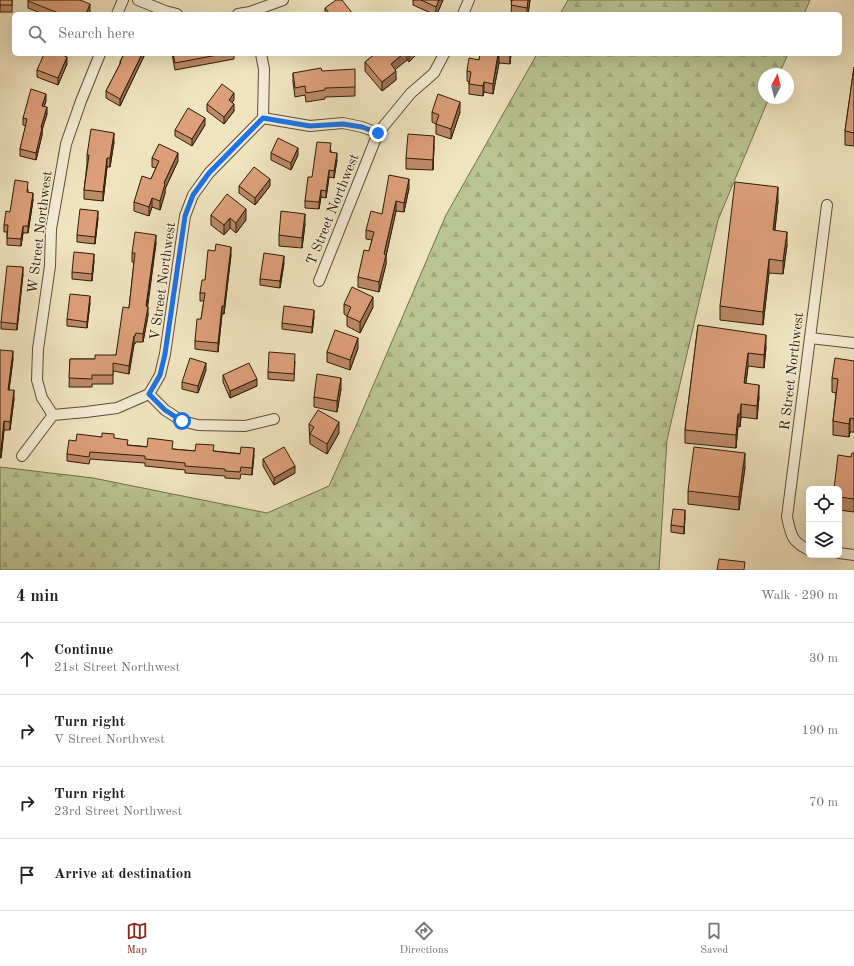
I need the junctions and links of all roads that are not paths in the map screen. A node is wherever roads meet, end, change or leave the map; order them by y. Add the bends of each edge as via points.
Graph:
1 (123, 0) edge
2 (138, 0) edge
3 (283, 0) edge
4 (469, 0) edge
5 (118, 12) edge
6 (169, 12) edge
7 (253, 12) edge
8 (464, 12) edge
9 (99, 56) edge
10 (261, 56) edge
11 (443, 56) edge
12 (263, 118) junction
13 (378, 133) junction
14 (827, 205) dead end
15 (319, 281) dead end
16 (810, 338) junction
17 (854, 343) edge
18 (149, 394) junction
19 (53, 415) junction
20 (274, 419) dead end
21 (22, 456) dead end
22 (806, 548) edge
23 (842, 553) edge
24 (854, 555) edge

1 - 5 street
2 - 6 street
3 - 7 street
4 - 8 street
9 - 19 street, W Street Northwest via 66,144 51,229 50,266 38,349 37,380 42,398
10 - 12 street via 264,69
11 - 13 street, T Street Northwest via 434,73 411,93
12 - 13 street via 310,126 343,124
12 - 18 street, V Street Northwest via 209,173 193,195 185,216 165,354 160,375
13 - 15 street, T Street Northwest
14 - 16 street, R Street Northwest
16 - 17 street
16 - 22 street, R Street Northwest via 786,517 793,540
18 - 19 street via 117,408
18 - 20 street via 165,410 182,421 198,425 245,426
19 - 21 street
23 - 24 street

